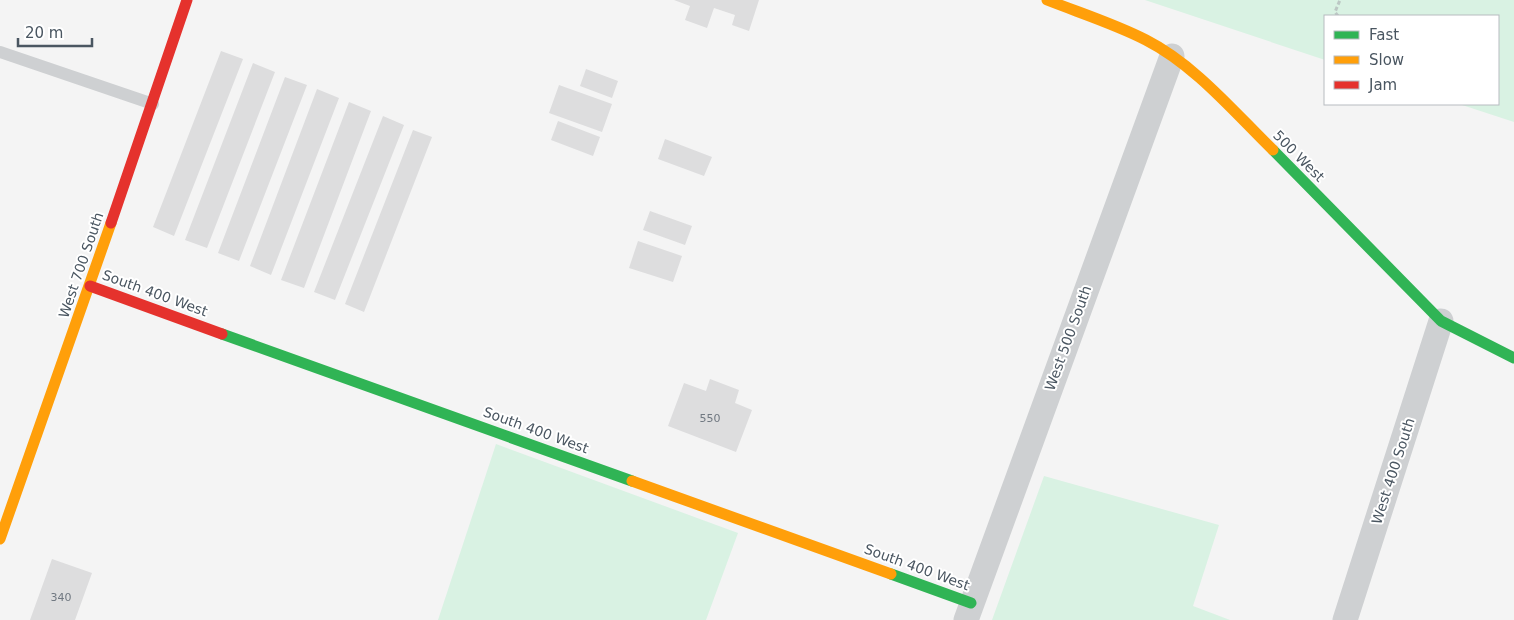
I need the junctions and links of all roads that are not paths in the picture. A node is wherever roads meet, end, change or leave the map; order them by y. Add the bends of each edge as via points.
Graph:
1 (187, 0) edge
2 (1047, 0) edge
3 (0, 52) edge
4 (1172, 56) junction
5 (153, 104) junction
6 (90, 286) junction
7 (1441, 321) junction
8 (1514, 358) edge
9 (0, 539) edge
10 (969, 612) edge
11 (1345, 620) edge

1 - 5 street, West 700 South
2 - 4 street, 500 West via 1146,40
3 - 5 lane
4 - 7 street, 500 West via 1219,96
4 - 10 street, West 500 South
5 - 6 street, West 700 South
6 - 9 street, West 700 South
6 - 10 street, South 400 West
7 - 8 street, 500 West
7 - 11 street, West 400 South

